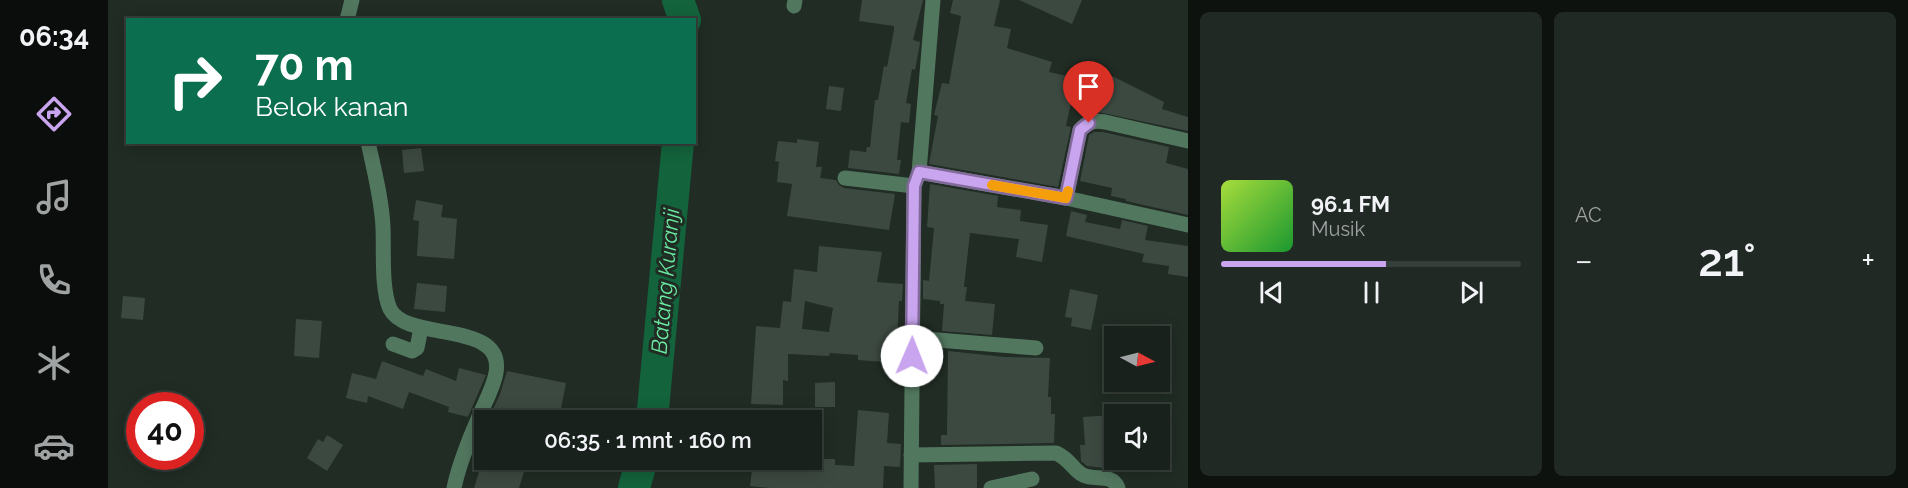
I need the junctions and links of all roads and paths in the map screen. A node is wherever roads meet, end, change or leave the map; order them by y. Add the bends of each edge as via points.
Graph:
1 (352, 0) edge
2 (933, 0) edge
3 (348, 18) edge
4 (1188, 141) edge
5 (368, 144) edge
6 (845, 178) dead end
7 (916, 179) junction
8 (1066, 198) junction
9 (1188, 225) edge
10 (421, 328) junction
11 (913, 338) junction
12 (393, 344) dead end
13 (1036, 348) dead end
14 (911, 455) junction
15 (1032, 479) dead end
16 (454, 488) edge
17 (911, 488) edge
18 (991, 488) edge
19 (1118, 488) edge

1 - 3 street
2 - 7 street
4 - 8 street via 1105,122 1085,124 1080,130
5 - 10 street via 383,225 389,307 396,318
6 - 7 street
7 - 8 street
7 - 11 street
8 - 9 street
10 - 12 street via 417,348 412,351
10 - 16 street via 478,340 495,358 492,387 467,444
11 - 13 street
11 - 14 street
14 - 17 street
14 - 19 street via 1056,453 1066,457 1084,476 1111,479
15 - 18 street

